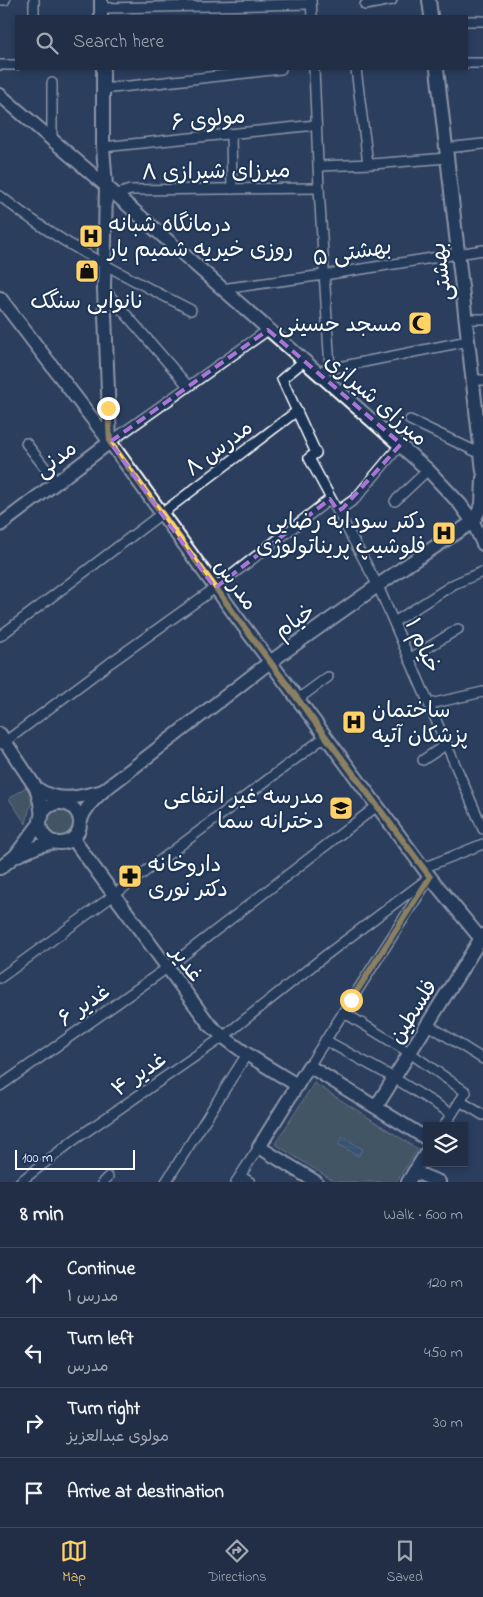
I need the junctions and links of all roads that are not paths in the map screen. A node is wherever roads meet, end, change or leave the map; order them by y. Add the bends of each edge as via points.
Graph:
1 (0, 0) edge
2 (5, 0) edge
3 (34, 0) edge
4 (392, 0) edge
5 (429, 0) edge
6 (311, 2) edge
7 (365, 5) dead end
8 (102, 8) edge
9 (34, 15) edge
10 (312, 15) edge
11 (431, 15) edge
12 (468, 21) edge
13 (483, 21) edge
14 (468, 63) edge
15 (483, 63) edge
16 (0, 65) edge
17 (15, 65) edge
18 (103, 70) edge
19 (272, 70) edge
20 (314, 70) edge
21 (356, 70) edge
22 (437, 70) edge
23 (52, 83) dead end
24 (103, 89) junction
25 (0, 95) edge
26 (316, 126) junction
27 (231, 134) junction
28 (52, 140) junction
29 (483, 144) edge
30 (103, 147) junction
31 (447, 153) junction
32 (368, 164) junction
33 (319, 166) junction
34 (319, 188) junction
35 (232, 189) junction
36 (110, 190) junction
37 (0, 197) edge
38 (483, 250) edge
39 (458, 254) junction
40 (104, 265) junction
41 (324, 275) junction
42 (104, 289) junction
43 (222, 289) junction
44 (2, 305) edge
45 (192, 310) dead end
46 (466, 319) junction
47 (483, 320) edge
48 (268, 330) junction
49 (468, 341) junction
50 (304, 362) junction
51 (330, 369) junction
52 (316, 372) junction
53 (478, 380) edge
54 (188, 386) junction
55 (297, 411) junction
56 (410, 420) dead end
57 (481, 430) edge
58 (26, 442) dead end
59 (110, 442) junction
60 (400, 444) junction
61 (481, 454) junction
62 (428, 470) junction
63 (483, 471) edge
64 (483, 478) edge
65 (56, 482) junction
66 (330, 499) junction
67 (395, 501) dead end
68 (338, 510) junction
69 (162, 513) junction
70 (0, 525) edge
71 (480, 525) edge
72 (483, 544) edge
73 (482, 572) edge
74 (378, 586) junction
75 (215, 588) junction
76 (394, 622) junction
77 (458, 629) dead end
78 (0, 636) edge
79 (409, 659) junction
80 (270, 662) junction
81 (328, 677) dead end
82 (483, 692) edge
83 (298, 699) junction
84 (430, 704) junction
85 (326, 736) junction
86 (2, 740) edge
87 (447, 744) junction
88 (423, 760) dead end
89 (36, 788) junction
90 (103, 791) junction
91 (377, 806) junction
92 (41, 820) junction
93 (80, 822) junction
94 (483, 829) edge
95 (73, 839) junction
96 (54, 842) junction
97 (483, 844) edge
98 (16, 856) junction
99 (0, 868) edge
100 (427, 872) junction
101 (114, 895) junction
102 (482, 938) edge
103 (167, 968) junction
104 (0, 978) edge
105 (343, 1012) junction
106 (427, 1024) junction
107 (223, 1037) junction
108 (326, 1040) junction
109 (410, 1053) junction
110 (247, 1054) junction
111 (483, 1059) edge
112 (309, 1066) junction
113 (394, 1078) junction
114 (297, 1085) junction
115 (0, 1086) edge
116 (460, 1101) junction
117 (376, 1107) junction
118 (452, 1114) junction
119 (483, 1115) edge
120 (447, 1122) edge
121 (423, 1136) edge
122 (259, 1147) junction
123 (423, 1158) edge
124 (411, 1177) edge
125 (238, 1179) edge
126 (20, 1182) edge
127 (166, 1182) edge
128 (250, 1182) edge
129 (316, 1182) edge
130 (439, 1182) edge

1 - 2 street
3 - 9 street
4 - 7 street
5 - 11 main road
6 - 8 street
6 - 10 street
12 - 13 street
14 - 15 street
16 - 17 street
18 - 24 main road
19 - 24 street
20 - 26 street
21 - 32 street
22 - 31 main road, بهشتی
23 - 28 street
24 - 30 main road
25 - 28 main road, میرزای شیرازی
26 - 27 street, مولوی ۶
26 - 33 street
27 - 30 street, مولوی ۶
27 - 35 street
28 - 36 main road, میرزای شیرازی
29 - 31 street
30 - 36 main road
31 - 32 street
31 - 39 main road, بهشتی
32 - 33 street
33 - 34 street
34 - 35 street, میرزای شیرازی ۸
34 - 41 street
35 - 36 street, میرزای شیرازی ۸
36 - 40 main road
36 - 43 main road, میرزای شیرازی
37 - 40 street
38 - 39 street, بهشتی ۵
39 - 41 street, بهشتی ۵
39 - 46 main road, بهشتی
40 - 42 main road
40 - 45 street
41 - 43 street, بهشتی ۵
41 - 51 street
42 - 54 street
42 - 59 main road
43 - 48 main road, میرزای شیرازی
44 - 59 main road, مدرس
46 - 47 street
46 - 49 main road, بهشتی
48 - 50 main road, میرزای شیرازی
48 - 54 street
49 - 51 street
49 - 53 main road, بهشتی
50 - 52 main road, میرزای شیرازی
50 - 55 street via 282,379
51 - 52 street
52 - 60 main road, میرزای شیرازی
53 - 57 main road, بهشتی
54 - 59 street
55 - 66 street, خیام ۱ via 316,453 309,458
55 - 69 street, مدرس ۸
56 - 61 street
57 - 61 main road, بهشتی
58 - 65 street
59 - 65 main road, مدنی
59 - 69 main road, مدرس
60 - 62 main road, میرزای شیرازی
60 - 68 street via 355,499
61 - 63 main road, بهشتی
62 - 67 street
62 - 71 main road, میرزای شیرازی
64 - 71 main road
65 - 70 main road, مدنی
66 - 68 street, خیام ۱
66 - 75 street
68 - 74 street, خیام ۱
69 - 75 main road, مدرس
69 - 78 street, مدرس ۸
71 - 72 main road, میرزای شیرازی
71 - 74 main road, خیام via 404,567
73 - 76 street via 454,584
74 - 76 street, خیام ۱
74 - 80 main road, خیام
75 - 80 main road, مدرس
75 - 86 street
76 - 79 street, خیام ۱
77 - 79 street
79 - 84 street, خیام ۱
80 - 83 main road, مدرس
80 - 90 main road, خیام
81 - 83 street
82 - 84 street
83 - 85 main road, مدرس
84 - 87 street, خیام ۱
85 - 91 main road, مدرس
85 - 101 street
86 - 89 main road
87 - 88 street
87 - 94 street, خیام ۱
89 - 90 main road via 59,798
89 - 92 main road
90 - 93 main road, خیام via 83,812
91 - 100 main road, مدرس
91 - 103 street, غدیر ۶
92 - 93 main road via 50,806 63,804 75,810
92 - 96 main road via 44,835
92 - 98 main road
93 - 95 main road
95 - 96 main road
95 - 101 main road, غدیر
96 - 98 main road
97 - 100 street, غدیر ۴
98 - 99 main road
100 - 102 main road, مدرس
100 - 105 street
100 - 107 street, غدیر ۴
101 - 103 main road, غدیر
101 - 104 street
102 - 106 main road, فلسطین
103 - 107 main road, غدیر via 204,1018
103 - 115 street, غدیر ۶
105 - 108 street
105 - 109 street
106 - 109 main road, فلسطین
106 - 111 street
107 - 110 main road, غدیر
107 - 126 street, غدیر ۴ via 74,1140
108 - 112 street
108 - 113 street
109 - 113 main road, فلسطین
109 - 116 street via 466,1092
110 - 114 main road, غدیر
110 - 127 street
112 - 114 main road
112 - 117 main road
113 - 117 main road, فلسطین
113 - 118 street
114 - 122 main road
116 - 118 street
116 - 119 street
117 - 121 main road
118 - 120 street
122 - 125 street
122 - 129 main road
123 - 124 main road
124 - 130 main road
125 - 128 street

